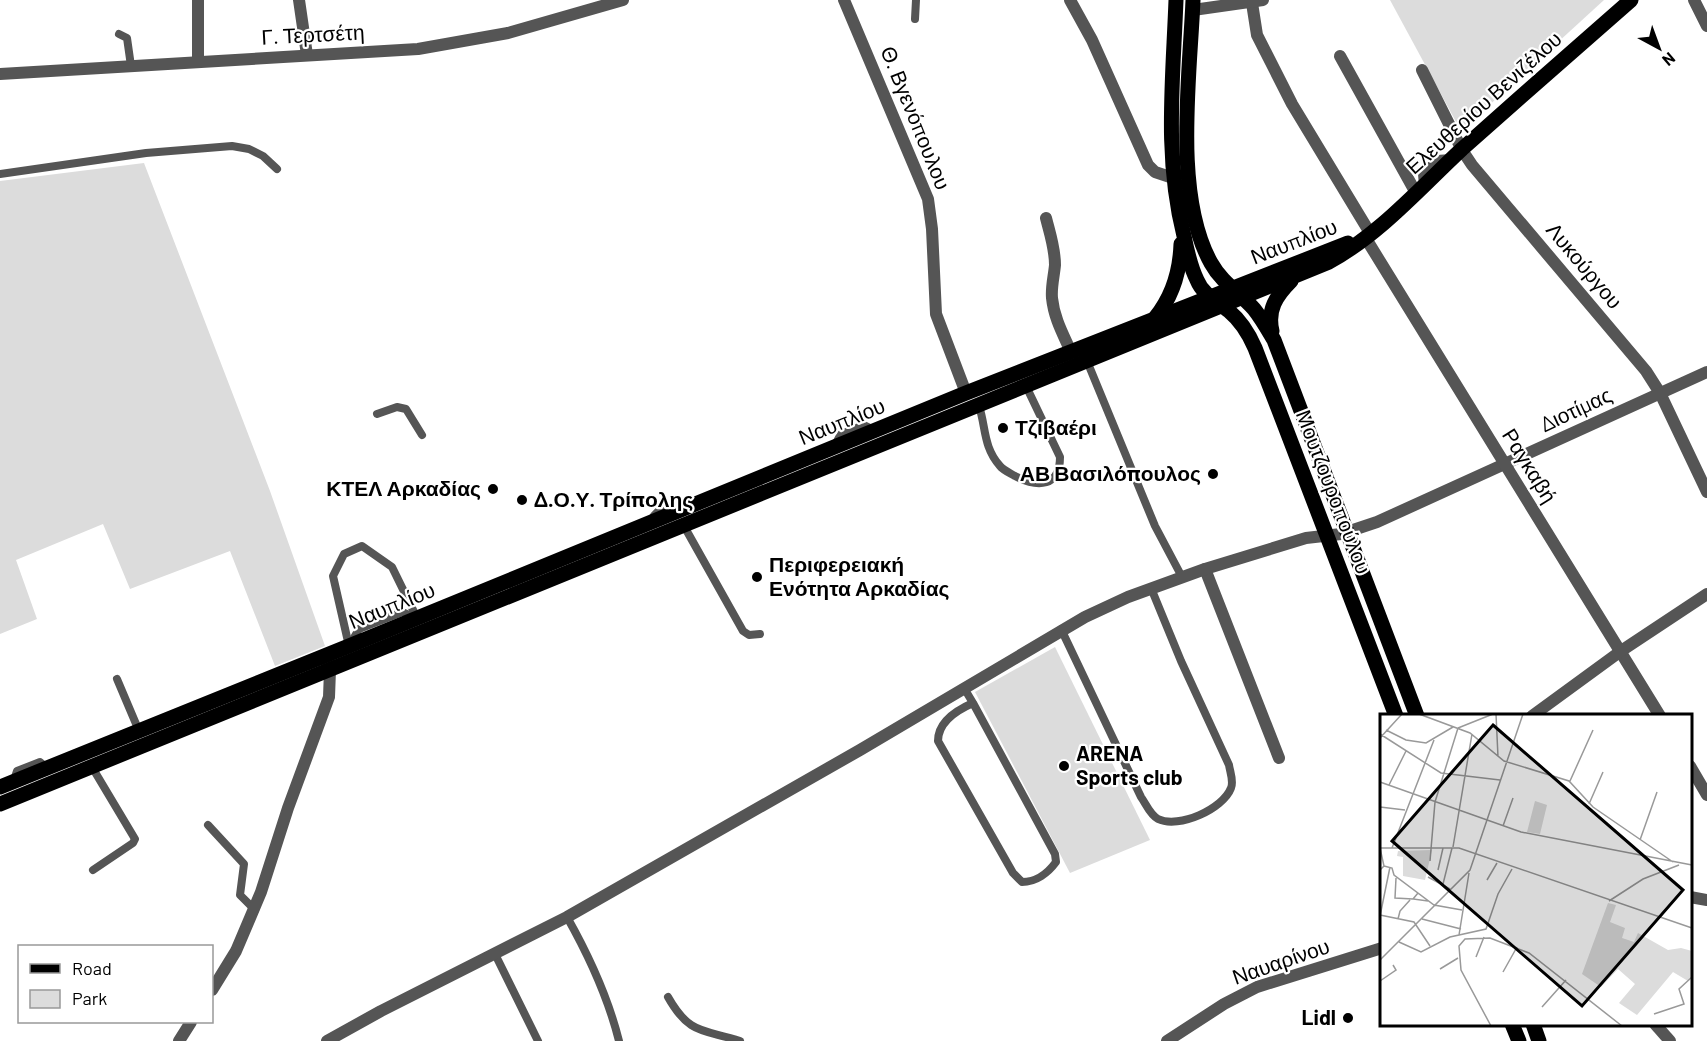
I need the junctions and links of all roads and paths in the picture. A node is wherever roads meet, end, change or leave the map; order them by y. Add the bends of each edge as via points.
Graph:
1 (198, 0) edge
2 (299, 0) edge
3 (623, 0) edge
4 (844, 0) edge
5 (916, 0) edge
6 (1070, 0) edge
7 (1176, 0) edge
8 (1631, 0) edge
9 (1694, 0) edge
10 (1258, 1) edge
11 (594, 4) edge
12 (1193, 5) edge
13 (915, 19) dead end
14 (1707, 26) edge
15 (119, 34) dead end
16 (307, 55) junction
17 (1340, 56) dead end
18 (198, 61) junction
19 (131, 66) junction
20 (1422, 70) dead end
21 (0, 74) edge
22 (1457, 154) junction
23 (277, 169) dead end
24 (0, 174) edge
25 (1173, 178) junction
26 (1419, 190) junction
27 (1046, 218) dead end
28 (1182, 229) junction
29 (1367, 235) junction
30 (1296, 277) junction
31 (1237, 293) junction
32 (1216, 302) junction
33 (1154, 319) junction
34 (1274, 340) junction
35 (1071, 352) junction
36 (1087, 362) junction
37 (1707, 372) edge
38 (1026, 386) junction
39 (966, 393) junction
40 (1660, 393) junction
41 (979, 406) junction
42 (377, 414) dead end
43 (422, 435) dead end
44 (1506, 465) junction
45 (1707, 492) edge
46 (684, 526) junction
47 (1347, 533) junction
48 (1328, 536) junction
49 (1205, 569) junction
50 (1182, 577) junction
51 (1152, 588) junction
52 (1707, 594) edge
53 (417, 618) junction
54 (1061, 629) junction
55 (760, 634) dead end
56 (349, 646) junction
57 (1621, 651) junction
58 (327, 663) junction
59 (117, 679) dead end
60 (964, 688) junction
61 (973, 703) junction
62 (1395, 714) edge
63 (1416, 714) edge
64 (1535, 714) edge
65 (1659, 714) edge
66 (139, 731) junction
67 (1279, 758) dead end
68 (92, 767) junction
69 (1692, 769) edge
70 (7, 784) edge
71 (1707, 795) edge
72 (0, 804) edge
73 (208, 825) dead end
74 (93, 870) dead end
75 (1692, 897) edge
76 (1707, 900) edge
77 (255, 910) junction
78 (567, 917) junction
79 (1380, 949) edge
80 (495, 954) junction
81 (213, 988) edge
82 (668, 998) dead end
83 (190, 1023) edge
84 (1513, 1026) edge
85 (1534, 1026) edge
86 (1657, 1026) edge
87 (179, 1041) edge
88 (327, 1041) edge
89 (538, 1041) edge
90 (619, 1041) edge
91 (741, 1041) edge
92 (1167, 1041) edge
93 (1519, 1041) edge
94 (1539, 1041) edge
95 (1670, 1041) edge

1 - 18 street
2 - 16 street
3 - 11 street, Γ. Τερτσέτη
4 - 39 street, Θ. Βγενόπουλου via 928,199 936,314
5 - 13 lane
6 - 25 street via 1148,165
7 - 25 main road via 1170,116
8 - 22 main road, Ελευθερίου Βενιζέλου
9 - 14 street
10 - 12 street
10 - 29 street, Ραγκαβή via 1257,35
11 - 16 street, Γ. Τερτσέτη via 551,22 466,42 418,49
12 - 31 main road, Μουτζουροπούλου via 1186,117 1191,196 1204,250 1215,271
15 - 19 lane via 127,38
16 - 18 street, Γ. Τερτσέτη
17 - 26 street
18 - 19 street, Γ. Τερτσέτη
19 - 21 street, Γ. Τερτσέτη
20 - 22 street, Λυκούργου
22 - 26 main road, Ελευθερίου Βενιζέλου
22 - 40 street, Λυκούργου via 1636,358
23 - 24 lane via 263,156 232,146 146,153
25 - 28 main road
26 - 29 main road, Ελευθερίου Βενιζέλου
27 - 35 street via 1054,248 1055,317
28 - 32 main road, Μουτζουροπούλου via 1197,281
28 - 33 main road via 1175,283 1170,299
29 - 30 main road, Ναυπλίου via 1337,258
29 - 31 main road, Ναυπλίου
29 - 44 street, Ραγκαβή
30 - 31 main road, Ναυπλίου
30 - 34 main road via 1282,290 1270,312
31 - 32 main road, Ναυπλίου
31 - 34 main road, Μουτζουροπούλου via 1254,309
32 - 33 main road, Ναυπλίου
32 - 36 main road, Ναυπλίου
32 - 48 main road, Μουτζουροπούλου via 1239,322 1252,341
33 - 35 main road, Ναυπλίου
34 - 47 main road, Μουτζουροπούλου
35 - 39 main road, Ναυπλίου
36 - 38 main road, Ναυπλίου
36 - 50 lane via 1148,510
37 - 40 street, Διοτίμας
38 - 41 main road, Ναυπλίου
38 - 41 lane via 1060,457 1060,467 1048,482 1023,480 1000,467 984,437
39 - 53 main road, Ναυπλίου
40 - 44 street, Διοτίμας
40 - 45 street, Λυκούργου
41 - 46 main road, Ναυπλίου
42 - 43 lane via 397,407 406,409
44 - 47 street, Διοτίμας
44 - 57 street, Ραγκαβή
46 - 55 lane via 743,631 748,635
46 - 58 main road, Ναυπλίου
47 - 48 street, Διοτίμας
47 - 63 main road, Μουτζουροπούλου
48 - 49 street, Διοτίμας via 1298,540
48 - 62 main road, Μουτζουροπούλου
49 - 50 street, Διοτίμας
49 - 67 street
50 - 51 street, Διοτίμας
51 - 54 street, Διοτίμας
51 - 54 lane via 1233,781 1221,802 1206,812 1171,822 1151,812
52 - 57 street
53 - 56 main road, Ναυπλίου
53 - 56 lane via 392,567 362,546 344,554 333,576
54 - 60 street, Διοτίμας
56 - 58 main road, Ναυπλίου
57 - 64 street
57 - 65 street, Ραγκαβή
58 - 66 main road, Ναυπλίου
58 - 68 main road, Ναυπλίου
58 - 77 street via 329,697
59 - 66 lane
60 - 61 lane
60 - 78 street, Διοτίμας
61 - 61 lane via 949,718 939,731 938,741 1013,873 1022,882 1031,881 1050,869 1056,862 1055,854
66 - 70 main road, Ναυπλίου
68 - 72 main road, Ναυπλίου
68 - 74 lane via 135,839
69 - 71 street
73 - 77 lane via 244,864 240,895
75 - 76 street
77 - 81 street
78 - 80 street, Διοτίμας
78 - 90 lane via 600,983
79 - 92 street, Ναυαρίνου via 1257,987
80 - 88 street, Διοτίμας
80 - 89 lane
82 - 91 lane via 691,1026
83 - 87 street
84 - 93 main road
85 - 94 main road
86 - 95 street

